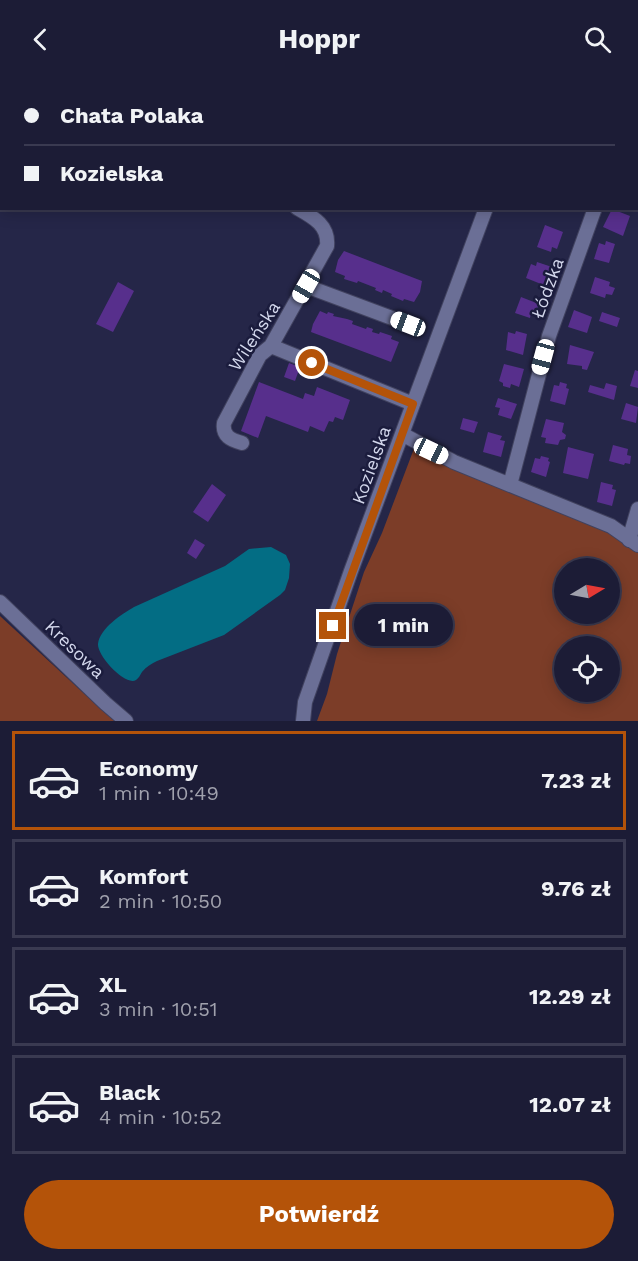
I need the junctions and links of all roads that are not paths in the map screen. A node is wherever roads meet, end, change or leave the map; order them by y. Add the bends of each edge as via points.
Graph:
1 (300, 210) edge
2 (485, 210) edge
3 (594, 210) edge
4 (306, 286) junction
5 (408, 324) dead end
6 (271, 346) junction
7 (413, 404) junction
8 (402, 434) junction
9 (242, 443) dead end
10 (510, 485) junction
11 (638, 509) edge
12 (633, 543) edge
13 (0, 602) edge
14 (305, 702) junction
15 (126, 721) edge
16 (291, 721) edge
17 (303, 721) edge

1 - 4 street, Wileńska via 325,228 327,240
2 - 7 street, Kozielska
3 - 10 street, Łódzka via 549,336
4 - 5 street
4 - 6 street, Wileńska
6 - 7 street
6 - 9 street, Wileńska via 260,355 224,423 227,436
7 - 8 street, Kozielska
8 - 10 street via 454,462
8 - 14 street, Kozielska
10 - 12 street via 611,526
11 - 12 street
13 - 15 street, Kresowa
14 - 16 street, Kozielska
14 - 17 street, Kozielska

